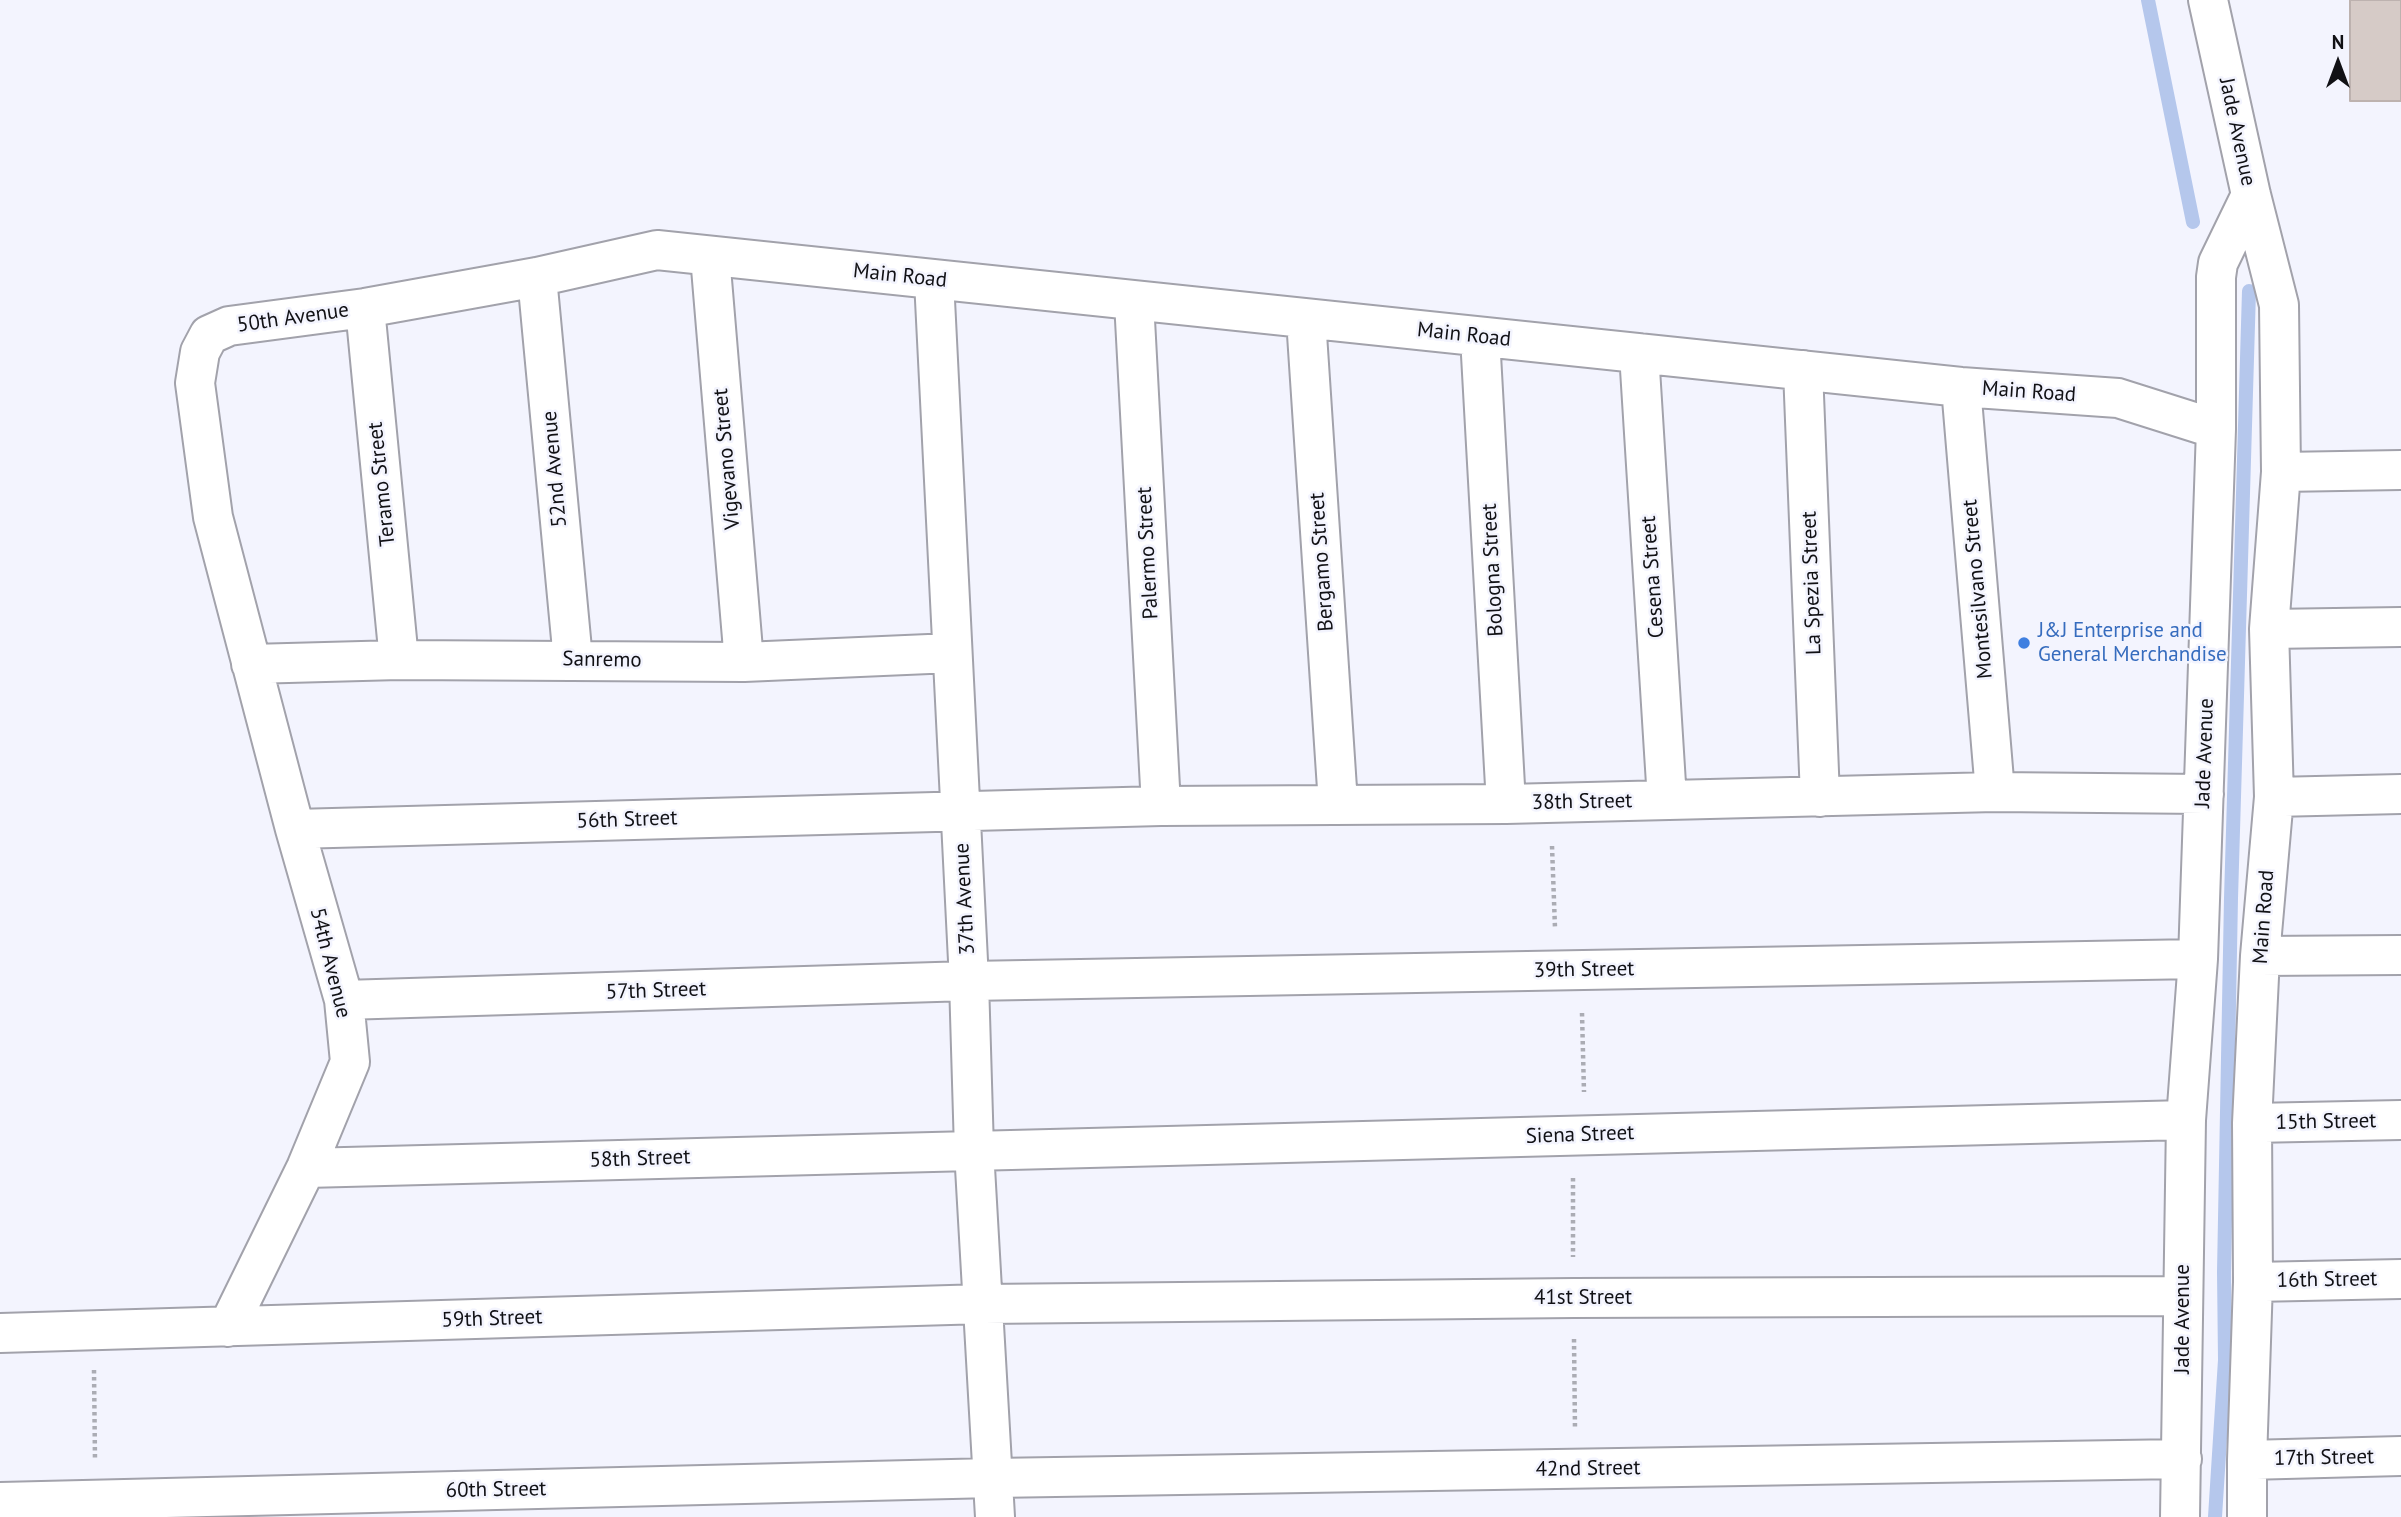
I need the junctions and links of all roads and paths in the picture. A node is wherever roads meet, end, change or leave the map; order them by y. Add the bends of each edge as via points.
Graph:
1 (2208, 0) edge
2 (2251, 195) junction
3 (710, 256) junction
4 (537, 277) junction
5 (934, 280) junction
6 (1134, 301) junction
7 (365, 308) junction
8 (1306, 319) junction
9 (1480, 337) junction
10 (1639, 353) junction
11 (1803, 370) junction
12 (1961, 387) junction
13 (2216, 429) junction
14 (2401, 470) edge
15 (2281, 472) junction
16 (2401, 626) edge
17 (2269, 629) junction
18 (952, 653) junction
19 (399, 660) junction
20 (573, 660) junction
21 (744, 662) junction
22 (251, 664) junction
23 (1995, 792) junction
24 (2204, 794) junction
25 (2401, 794) edge
26 (1820, 797) junction
27 (2273, 797) junction
28 (1667, 800) junction
29 (1551, 803) junction
30 (1338, 804) junction
31 (1506, 804) junction
32 (1161, 806) junction
33 (960, 811) junction
34 (295, 829) junction
35 (2401, 955) edge
36 (2260, 956) junction
37 (2198, 959) junction
38 (1568, 971) junction
39 (969, 981) junction
40 (344, 1000) junction
41 (2186, 1120) junction
42 (2401, 1120) edge
43 (2252, 1123) junction
44 (1579, 1135) junction
45 (974, 1150) junction
46 (306, 1168) junction
47 (2401, 1279) edge
48 (2252, 1282) junction
49 (2182, 1296) junction
50 (1574, 1297) junction
51 (984, 1304) junction
52 (228, 1326) junction
53 (93, 1331) junction
54 (0, 1333) edge
55 (2401, 1456) edge
56 (2182, 1459) junction
57 (2247, 1460) junction
58 (1575, 1469) junction
59 (993, 1478) junction
60 (96, 1500) junction
61 (0, 1503) edge
62 (995, 1517) edge
63 (2180, 1517) edge
64 (2247, 1517) edge

1 - 2 street, Jade Avenue
2 - 13 street, Jade Avenue via 2218,263
2 - 15 street, Main Road via 2279,305
3 - 4 street, 50th Avenue via 657,250
3 - 5 street, Main Road
3 - 21 street, Vigevano Street
4 - 7 street, 50th Avenue
4 - 20 street, 52nd Avenue
5 - 6 street, Main Road
5 - 18 street, 37th Avenue
6 - 8 street, Main Road
6 - 32 street, Palermo Street
7 - 19 street, Teramo Street
7 - 22 street, 50th Avenue via 229,326 209,335 201,352 195,383 213,517
8 - 9 street, Main Road
8 - 30 street, Bergamo Street
9 - 10 street, Main Road
9 - 31 street, Bologna Street
10 - 11 street, Main Road
10 - 28 street, Cesena Street
11 - 12 street, Main Road
11 - 26 street, La Spezia Street
12 - 13 street, Main Road via 2118,398
12 - 23 street, Montesilvano Street
13 - 24 street, Jade Avenue
14 - 15 street
15 - 17 street, Main Road
16 - 17 street
17 - 27 street, Main Road
18 - 21 street, Sanremo
18 - 33 street, 37th Avenue
19 - 20 street, Sanremo
19 - 22 street, Sanremo
20 - 21 street, Sanremo
22 - 34 street, 54th Avenue
23 - 24 street, 38th Street
23 - 26 street, 38th Street
24 - 37 street, Jade Avenue
25 - 27 street
26 - 28 street, 38th Street
27 - 36 street, Main Road
28 - 29 street, 38th Street
29 - 31 street, 38th Street
29 - 38 path
30 - 31 street, 38th Street
30 - 32 street, 38th Street
32 - 33 street, 38th Street
33 - 34 street, 56th Street
33 - 39 street, 37th Avenue
34 - 40 street, 54th Avenue
35 - 36 street
36 - 43 street, Main Road
37 - 38 street, 39th Street
37 - 41 street, Jade Avenue
38 - 39 street, 39th Street
38 - 44 path
39 - 40 street, 57th Street
39 - 45 street, 37th Avenue
40 - 46 street, 54th Avenue via 350,1062
41 - 44 street, Siena Street
41 - 49 street, Jade Avenue
42 - 43 street, 15th Street
43 - 48 street, Main Road
44 - 45 street, Siena Street
44 - 50 path
45 - 46 street, 58th Street
45 - 51 street, 37th Avenue
46 - 52 street, 54th Avenue
47 - 48 street, 16th Street
48 - 57 street, Main Road
49 - 50 street, 41st Street
49 - 56 street, Jade Avenue
50 - 51 street, 41st Street
50 - 58 path
51 - 52 street, 59th Street
51 - 59 street, 37th Avenue
52 - 53 street, 59th Street
53 - 54 street, 59th Street
53 - 60 path
55 - 57 street, 17th Street
56 - 58 street, 42nd Street
56 - 63 street, Jade Avenue
57 - 64 street, Main Road
58 - 59 street, 42nd Street
59 - 60 street, 60th Street
59 - 62 street, 37th Avenue
60 - 61 street, 60th Street

